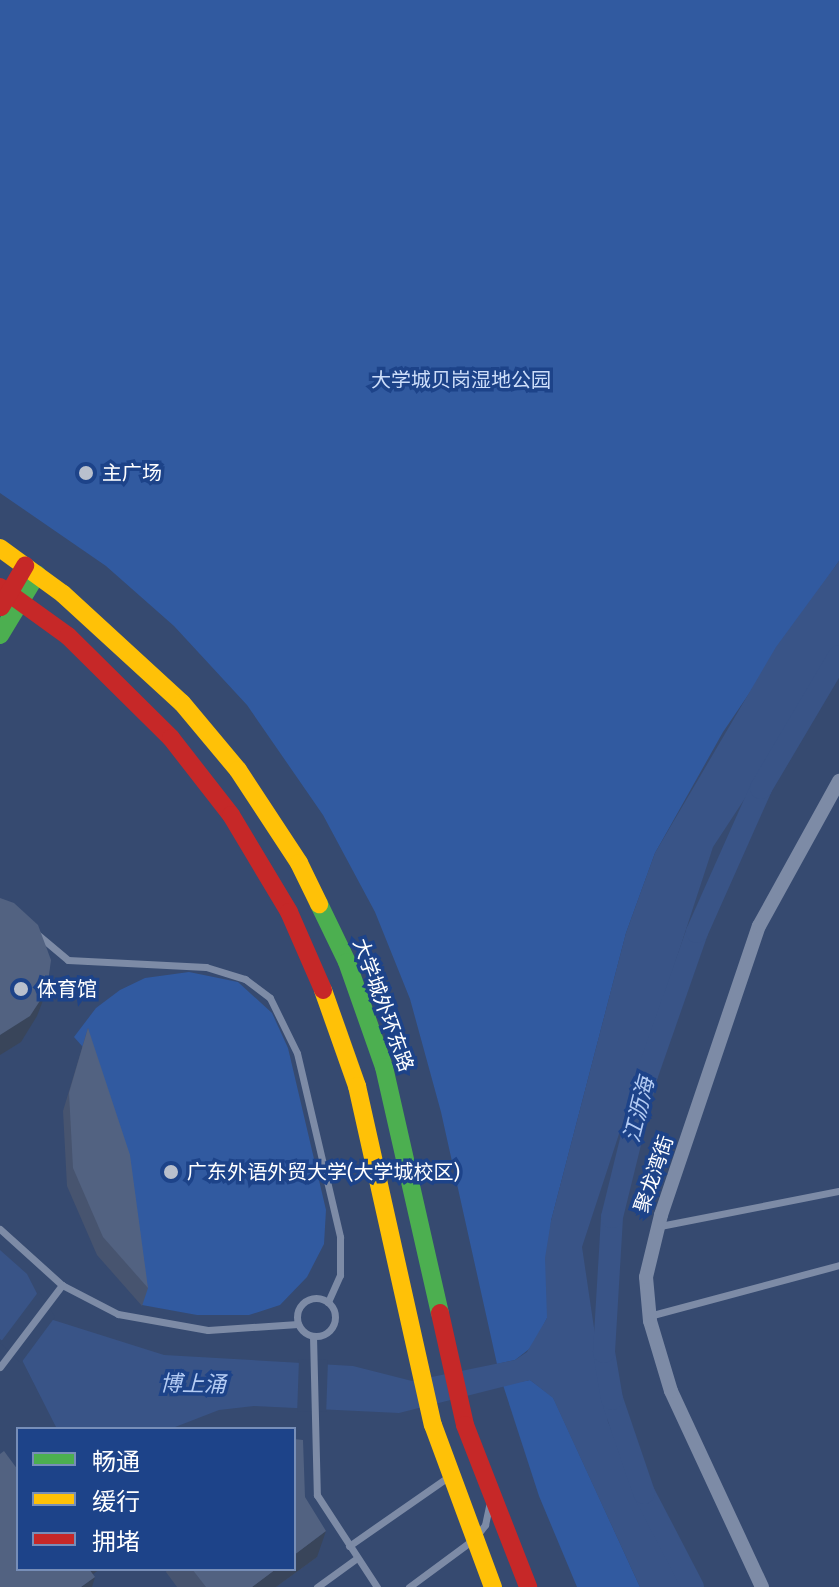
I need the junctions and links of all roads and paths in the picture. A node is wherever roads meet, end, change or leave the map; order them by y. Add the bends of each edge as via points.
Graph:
1 (0, 548) edge
2 (31, 570) junction
3 (7, 598) edge
4 (0, 635) edge
5 (839, 781) edge
6 (24, 923) edge
7 (839, 1191) edge
8 (658, 1226) junction
9 (0, 1229) edge
10 (839, 1265) edge
11 (62, 1285) junction
12 (328, 1302) junction
13 (649, 1316) junction
14 (298, 1324) junction
15 (313, 1336) junction
16 (0, 1367) edge
17 (481, 1472) junction
18 (451, 1480) junction
19 (490, 1498) junction
20 (474, 1539) junction
21 (349, 1546) junction
22 (357, 1558) junction
23 (518, 1562) junction
24 (491, 1581) edge
25 (317, 1587) edge
26 (377, 1587) edge
27 (409, 1587) edge
28 (528, 1587) edge
29 (762, 1587) edge

1 - 2 main road, 大学城外环东路
2 - 3 main road
2 - 17 main road, 大学城外环东路 via 145,666 211,736 268,814 317,900 347,962 384,1067 448,1358
3 - 4 main road
3 - 18 main road via 110,673 171,738 231,815 289,912 333,1013 357,1086 410,1334
5 - 8 street, 聚龙湾街 via 759,926
6 - 12 lane via 68,960 206,967 245,979 270,998 297,1053 340,1237 340,1275
7 - 8 lane
8 - 13 street, 聚龙湾街 via 646,1277
9 - 11 lane
10 - 13 lane
11 - 14 lane via 102,1308 161,1326 221,1330
11 - 16 lane
12 - 14 lane via 315,1297 302,1303
12 - 15 lane via 334,1322 326,1333
13 - 29 street, 聚龙湾街 via 671,1391
14 - 15 lane
15 - 21 lane via 317,1495
17 - 18 main road
17 - 19 main road, 大学城外环东路
18 - 20 main road
18 - 21 lane
19 - 20 lane via 485,1525
19 - 23 main road, 大学城外环东路
20 - 24 main road
20 - 27 lane
21 - 22 lane
22 - 25 lane
22 - 26 lane
23 - 24 main road
23 - 28 main road, 大学城外环东路

